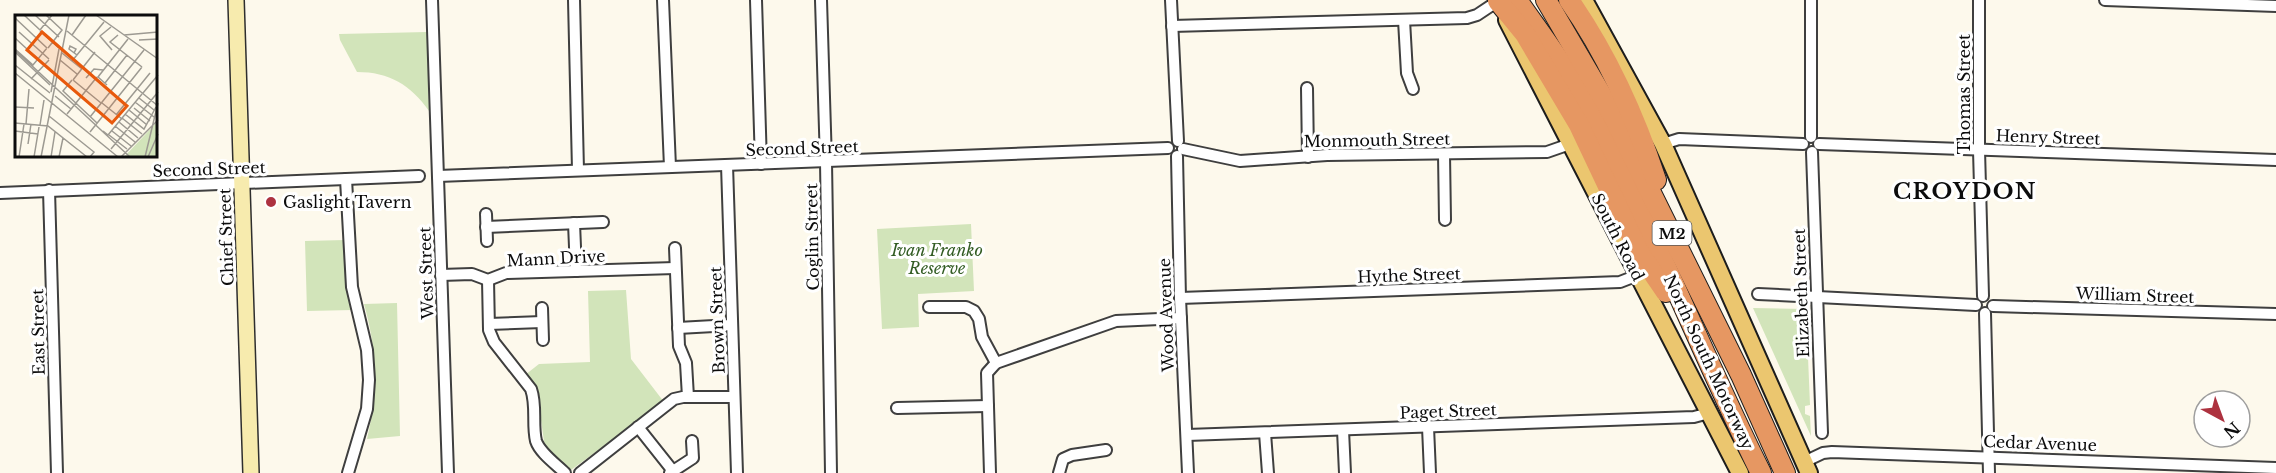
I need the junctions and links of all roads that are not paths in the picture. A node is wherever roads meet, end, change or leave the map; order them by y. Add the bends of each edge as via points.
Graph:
1 (236, 0) edge
2 (432, 0) edge
3 (574, 0) edge
4 (663, 0) edge
5 (756, 0) edge
6 (821, 0) edge
7 (1171, 0) edge
8 (1504, 0) edge
9 (1546, 0) edge
10 (1569, 0) edge
11 (1584, 0) edge
12 (1811, 0) edge
13 (1979, 0) edge
14 (2105, 0) edge
15 (2276, 6) edge
16 (1404, 20) junction
17 (1172, 26) junction
18 (1307, 88) dead end
19 (1413, 89) dead end
20 (1570, 144) junction
21 (1663, 144) junction
22 (1811, 144) junction
23 (1179, 149) junction
24 (1979, 150) junction
25 (1444, 154) junction
26 (1308, 157) junction
27 (2276, 160) edge
28 (826, 162) junction
29 (760, 164) junction
30 (727, 165) junction
31 (670, 167) junction
32 (578, 170) junction
33 (419, 176) dead end
34 (438, 176) junction
35 (346, 179) junction
36 (243, 183) junction
37 (49, 190) junction
38 (0, 193) edge
39 (486, 214) dead end
40 (1445, 220) dead end
41 (603, 222) dead end
42 (574, 223) junction
43 (486, 227) junction
44 (487, 242) dead end
45 (1678, 247) junction
46 (675, 248) dead end
47 (675, 268) junction
48 (576, 271) junction
49 (441, 275) junction
50 (1638, 276) junction
51 (488, 280) junction
52 (1758, 294) dead end
53 (1180, 298) junction
54 (1816, 298) junction
55 (1979, 301) junction
56 (929, 307) dead end
57 (542, 308) dead end
58 (1989, 309) junction
59 (2276, 314) edge
60 (1181, 318) junction
61 (542, 322) junction
62 (489, 324) junction
63 (732, 326) junction
64 (678, 328) junction
65 (543, 340) dead end
66 (996, 363) junction
67 (688, 397) junction
68 (734, 397) junction
69 (988, 406) junction
70 (897, 408) dead end
71 (1709, 413) junction
72 (638, 427) junction
73 (1428, 427) junction
74 (1343, 430) junction
75 (1265, 432) junction
76 (1821, 433) dead end
77 (1187, 435) junction
78 (692, 441) dead end
79 (1107, 450) dead end
80 (1989, 456) junction
81 (1807, 468) edge
82 (2276, 468) edge
83 (671, 472) edge
84 (57, 473) edge
85 (251, 473) edge
86 (348, 473) edge
87 (448, 473) edge
88 (565, 473) edge
89 (580, 473) edge
90 (737, 473) edge
91 (831, 473) edge
92 (990, 473) edge
93 (1059, 473) edge
94 (1188, 473) edge
95 (1268, 473) edge
96 (1345, 473) edge
97 (1430, 473) edge
98 (1740, 473) edge
99 (1761, 473) edge
100 (1785, 473) edge
101 (1989, 473) edge

1 - 36 street, Chief Street
2 - 34 street, West Street
3 - 32 street
4 - 31 street
5 - 29 street
6 - 28 street, Coglin Street
7 - 17 street, Wood Avenue
8 - 16 street via 1467,18
8 - 20 main road, South Road
8 - 99 highway, North South Motorway via 1579,125 1640,254 1694,332
9 - 45 highway, North South Motorway / M2 via 1608,106
10 - 45 highway via 1626,98
11 - 21 main road
12 - 22 street, Elizabeth Street
13 - 24 street, Thomas Street
14 - 15 street
16 - 17 street
16 - 19 street via 1407,73
17 - 23 street, Wood Avenue
18 - 26 street
20 - 25 street, Monmouth Street via 1547,152
20 - 50 main road, South Road
21 - 22 street, Henry Street via 1679,139
21 - 81 main road
22 - 24 street, Henry Street
22 - 54 street, Elizabeth Street
23 - 26 street, Monmouth Street via 1240,161
23 - 28 street, Second Street via 1172,142 1168,148
23 - 53 street, Wood Avenue
24 - 27 street, Henry Street
24 - 55 street, Thomas Street
25 - 26 street, Monmouth Street
25 - 40 street
28 - 29 street, Second Street
28 - 91 street, Coglin Street
29 - 30 street, Second Street
30 - 31 street, Second Street
30 - 63 street, Brown Street
31 - 32 street, Second Street
32 - 34 street, Second Street
33 - 35 street, Second Street
34 - 49 street, West Street
35 - 36 street, Second Street
35 - 86 street via 352,287 367,350 369,380 367,409
36 - 37 street, Second Street
36 - 85 street, Chief Street
37 - 38 street, Second Street
37 - 84 street, East Street
39 - 43 street
41 - 42 street
42 - 43 street
42 - 48 street
43 - 44 street
45 - 100 highway, North South Motorway / M2
46 - 47 street
47 - 48 street, Mann Drive
47 - 64 street
48 - 51 street, Mann Drive via 506,273
49 - 51 street, Mann Drive via 472,274
49 - 87 street, West Street
50 - 53 street, Hythe Street via 1620,282
50 - 71 main road, South Road
51 - 62 street
52 - 54 street
53 - 60 street, Wood Avenue
54 - 55 street
54 - 76 street, Elizabeth Street
55 - 58 street via 1978,310
56 - 66 street via 966,307 974,311
57 - 61 street
58 - 59 street, William Street
58 - 80 street
60 - 66 street via 1116,321
60 - 77 street, Wood Avenue
61 - 62 street
61 - 65 street
62 - 88 street via 494,342 531,389 536,442
63 - 64 street
63 - 68 street, Brown Street
64 - 67 street
66 - 69 street via 987,373
67 - 68 street
67 - 72 street via 674,399
68 - 90 street, Brown Street
69 - 70 street
69 - 92 street
71 - 73 street, Paget Street via 1694,417
71 - 98 main road, South Road
72 - 83 street
72 - 89 street
73 - 74 street, Paget Street
73 - 97 street
74 - 75 street, Paget Street
74 - 96 street
75 - 77 street, Paget Street
75 - 95 street
77 - 94 street, Wood Avenue
78 - 83 street via 693,458
79 - 93 street via 1071,455 1063,459
80 - 81 street, Cedar Avenue via 1827,452
80 - 82 street, Cedar Avenue
80 - 101 street

